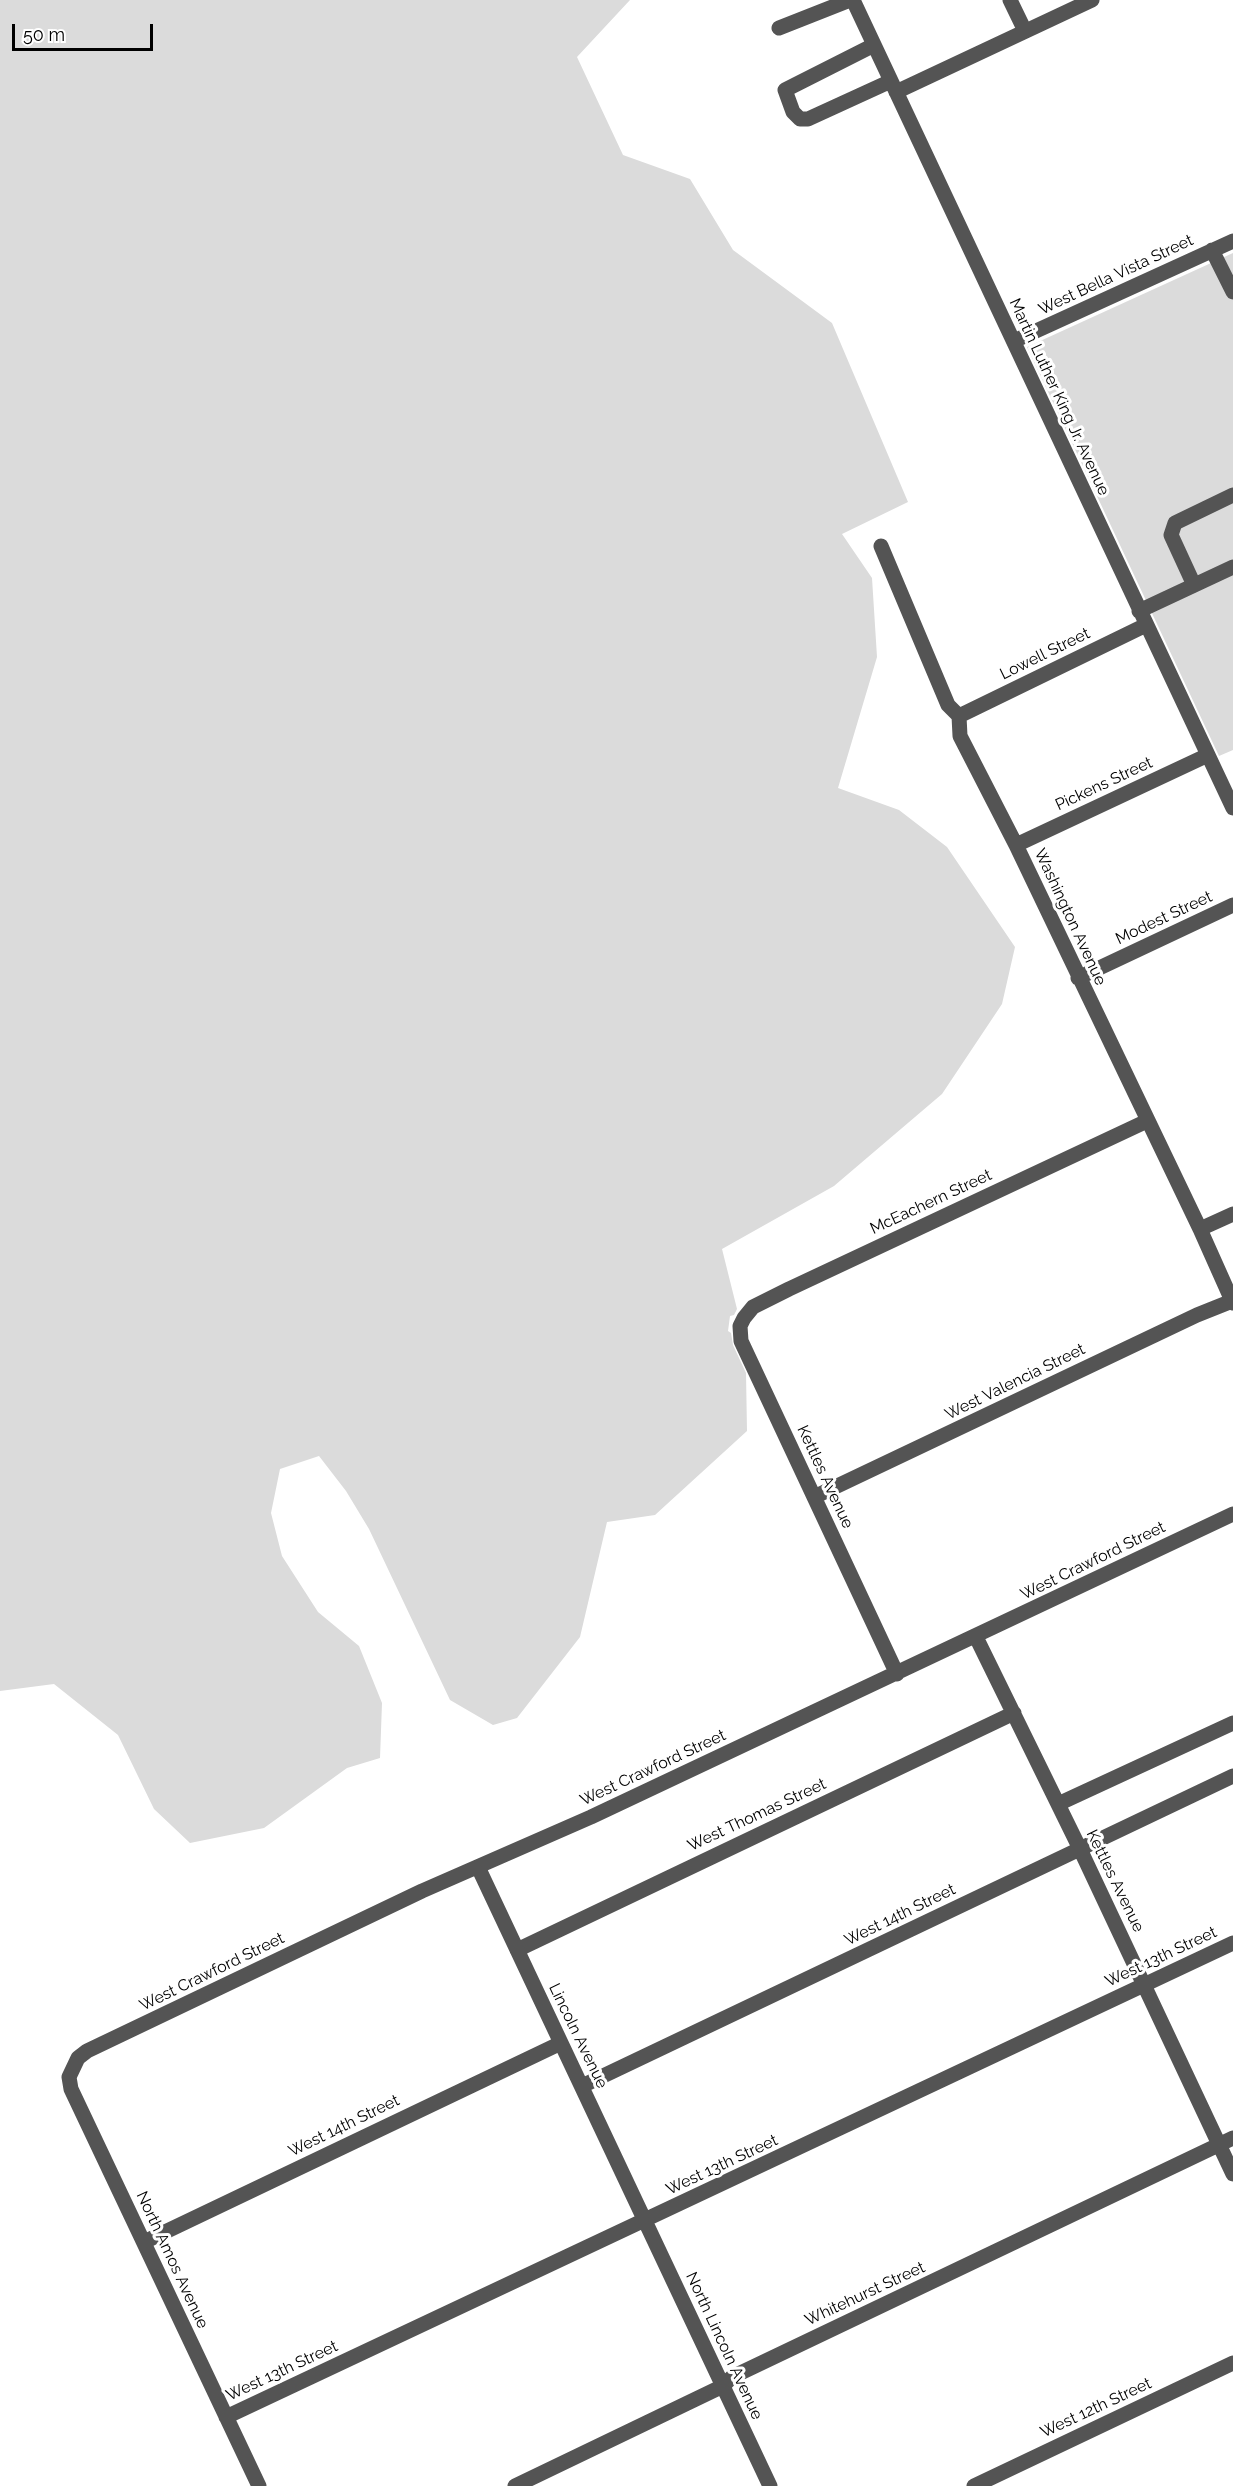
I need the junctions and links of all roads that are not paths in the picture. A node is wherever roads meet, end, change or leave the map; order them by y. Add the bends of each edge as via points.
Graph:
1 (851, 0) edge
2 (1011, 0) edge
3 (1092, 0) edge
4 (779, 28) dead end
5 (1025, 31) junction
6 (874, 45) junction
7 (894, 86) junction
8 (1233, 241) edge
9 (1212, 250) junction
10 (1233, 292) edge
11 (1014, 342) junction
12 (1233, 495) edge
13 (881, 546) dead end
14 (1233, 567) edge
15 (1194, 585) junction
16 (1139, 610) junction
17 (1146, 625) junction
18 (959, 716) junction
19 (1208, 755) junction
20 (1233, 808) edge
21 (1016, 845) junction
22 (1233, 905) edge
23 (1078, 978) junction
24 (1147, 1121) junction
25 (1233, 1214) edge
26 (1200, 1229) junction
27 (1233, 1302) edge
28 (740, 1326) joint
29 (814, 1497) junction
30 (1233, 1514) edge
31 (976, 1637) junction
32 (897, 1674) junction
33 (1014, 1713) junction
34 (1233, 1723) edge
35 (1233, 1776) edge
36 (1058, 1804) junction
37 (1080, 1849) junction
38 (478, 1868) junction
39 (1233, 1943) edge
40 (517, 1950) junction
41 (1144, 1985) junction
42 (561, 2043) junction
43 (87, 2051) joint
44 (582, 2086) junction
45 (1226, 2141) edge
46 (1233, 2174) edge
47 (645, 2221) junction
48 (144, 2242) junction
49 (1233, 2363) edge
50 (723, 2386) junction
51 (226, 2417) junction
52 (519, 2485) edge
53 (258, 2486) edge
54 (770, 2486) edge
55 (974, 2486) edge

1 - 4 street
1 - 6 street, Martin Luther King Jr. Avenue
2 - 5 street
3 - 5 street
5 - 7 street
6 - 7 street, Martin Luther King Jr. Avenue
6 - 7 street via 785,90 794,112 801,119 808,119
7 - 11 street, Martin Luther King Jr. Avenue
8 - 9 street, West Bella Vista Street
9 - 10 street
9 - 11 street, West Bella Vista Street
11 - 16 street, Martin Luther King Jr. Avenue
12 - 15 street via 1175,523 1171,535
13 - 18 street, Washington Avenue via 948,705
14 - 15 street
15 - 16 street
16 - 17 street, Martin Luther King Jr. Avenue
17 - 18 street, Lowell Street
17 - 19 street, Martin Luther King Jr. Avenue
18 - 21 street, Washington Avenue via 960,736
19 - 20 street, Martin Luther King Jr. Avenue
19 - 21 street, Pickens Street
21 - 23 street, Washington Avenue
22 - 23 street, Modest Street
23 - 24 street, Washington Avenue
24 - 26 street, Washington Avenue
24 - 28 street, McEachern Street via 753,1306
25 - 26 street
26 - 27 street, Washington Avenue
27 - 29 street, West Valencia Street via 1186,1320
28 - 29 street, Kettles Avenue via 741,1341
29 - 32 street, Kettles Avenue
30 - 31 street, West Crawford Street
31 - 32 street, West Crawford Street
31 - 33 street, Kettles Avenue
32 - 38 street, West Crawford Street
33 - 36 street, Kettles Avenue
33 - 40 street, West Thomas Street
34 - 36 street
35 - 37 street, West 14th Street
36 - 37 street, Kettles Avenue
37 - 41 street, Kettles Avenue
37 - 44 street, West 14th Street
38 - 40 street, Lincoln Avenue
38 - 43 street, West Crawford Street
39 - 41 street, West 13th Street
40 - 42 street, Lincoln Avenue
41 - 45 street, Kettles Avenue
41 - 47 street, West 13th Street
42 - 44 street, Lincoln Avenue
42 - 48 street, West 14th Street
43 - 48 street, North Amos Avenue via 73,2067 69,2077 71,2089
44 - 47 street, Lincoln Avenue
45 - 46 street, Kettles Avenue
45 - 50 street, Whitehurst Street via 732,2377
47 - 50 street, North Lincoln Avenue
47 - 51 street, West 13th Street
48 - 51 street, North Amos Avenue
49 - 55 street, West 12th Street
50 - 52 street, Whitehurst Street
50 - 54 street, North Lincoln Avenue
51 - 53 street, North Amos Avenue

